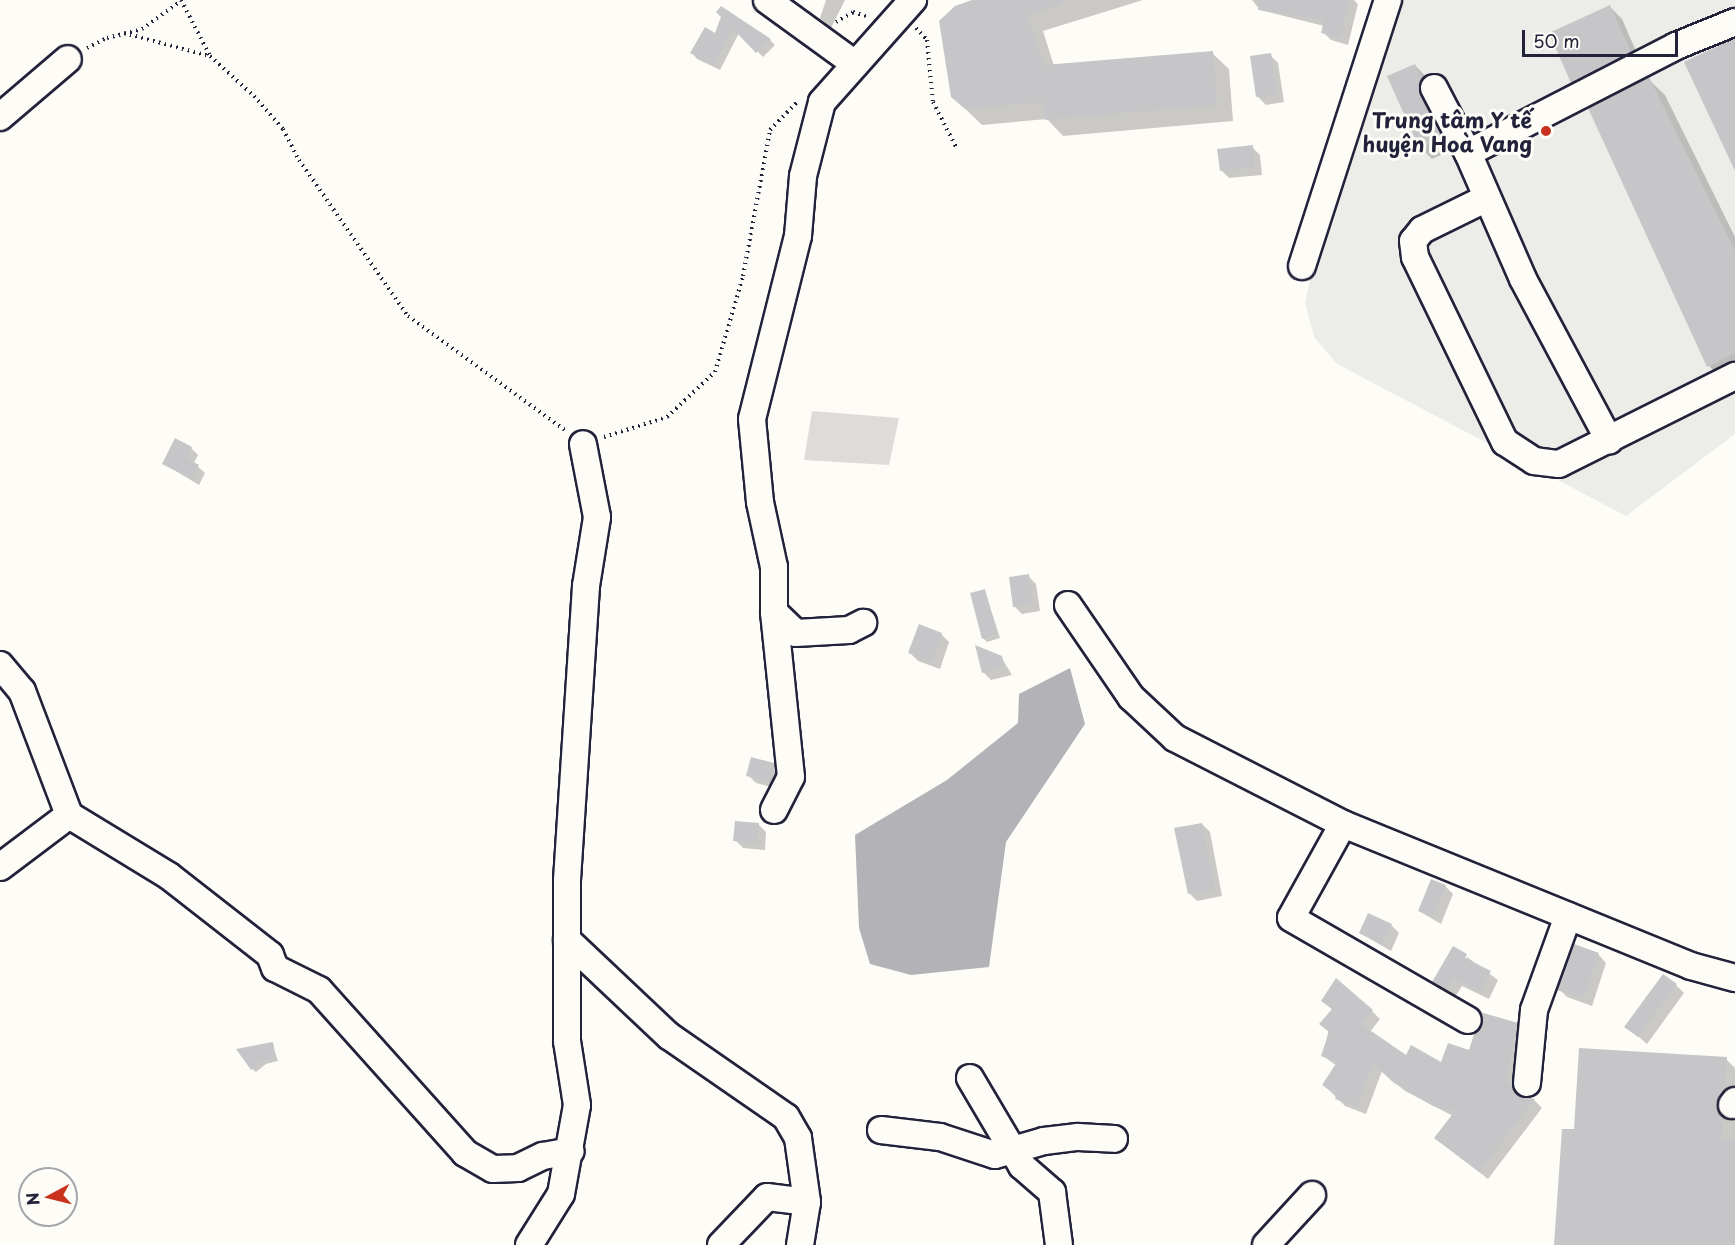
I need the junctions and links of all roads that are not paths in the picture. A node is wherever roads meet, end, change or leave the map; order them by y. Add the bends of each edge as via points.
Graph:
1 (766, 0) edge
2 (914, 0) edge
3 (1388, 0) edge
4 (1735, 22) edge
5 (68, 59) road end
6 (855, 64) junction
7 (1434, 88) dead end
8 (0, 117) edge
9 (1468, 153) junction
10 (1487, 198) junction
11 (1302, 266) dead end
12 (1735, 376) edge
13 (1609, 440) junction
14 (583, 444) road end
15 (1068, 605) dead end
16 (774, 612) junction
17 (863, 623) dead end
18 (0, 665) edge
19 (774, 810) dead end
20 (69, 815) junction
21 (1343, 824) junction
22 (0, 867) edge
23 (1568, 916) junction
24 (567, 940) junction
25 (1735, 978) edge
26 (1468, 1020) dead end
27 (970, 1078) dead end
28 (1527, 1083) dead end
29 (881, 1130) dead end
30 (1114, 1139) dead end
31 (1014, 1149) junction
32 (571, 1151) junction
33 (1312, 1195) dead end
34 (807, 1202) junction
35 (529, 1245) edge
36 (721, 1245) edge
37 (800, 1245) edge
38 (1059, 1245) edge
39 (1266, 1245) edge

1 - 6 street
2 - 6 street
3 - 11 street
4 - 9 street via 1676,46
5 - 8 street
6 - 16 street via 822,102 814,127 803,176 798,236 752,419 760,502 774,567
7 - 9 street
9 - 10 street
10 - 13 street via 1523,279
10 - 13 street via 1422,230 1413,241 1415,257 1505,442 1534,461 1559,464
12 - 13 street
14 - 24 street via 597,517 586,586 567,880
15 - 21 street via 1131,697 1160,728
16 - 17 street via 796,633 849,630
16 - 19 street via 791,777
18 - 20 street via 22,691
20 - 22 street
20 - 32 street via 169,876 270,955 275,968 319,990 465,1153 493,1169 518,1168 543,1156
21 - 23 street
21 - 26 street via 1291,918
23 - 25 street via 1691,966
23 - 28 street via 1534,1010
24 - 32 street via 567,1041 577,1105
24 - 34 street via 669,1036 786,1118 798,1138
27 - 31 street
29 - 31 street via 940,1137 995,1155
30 - 31 street via 1078,1137
31 - 38 street via 1022,1166 1052,1192
32 - 35 street via 561,1194
33 - 39 street
34 - 36 street via 767,1197
34 - 37 street

